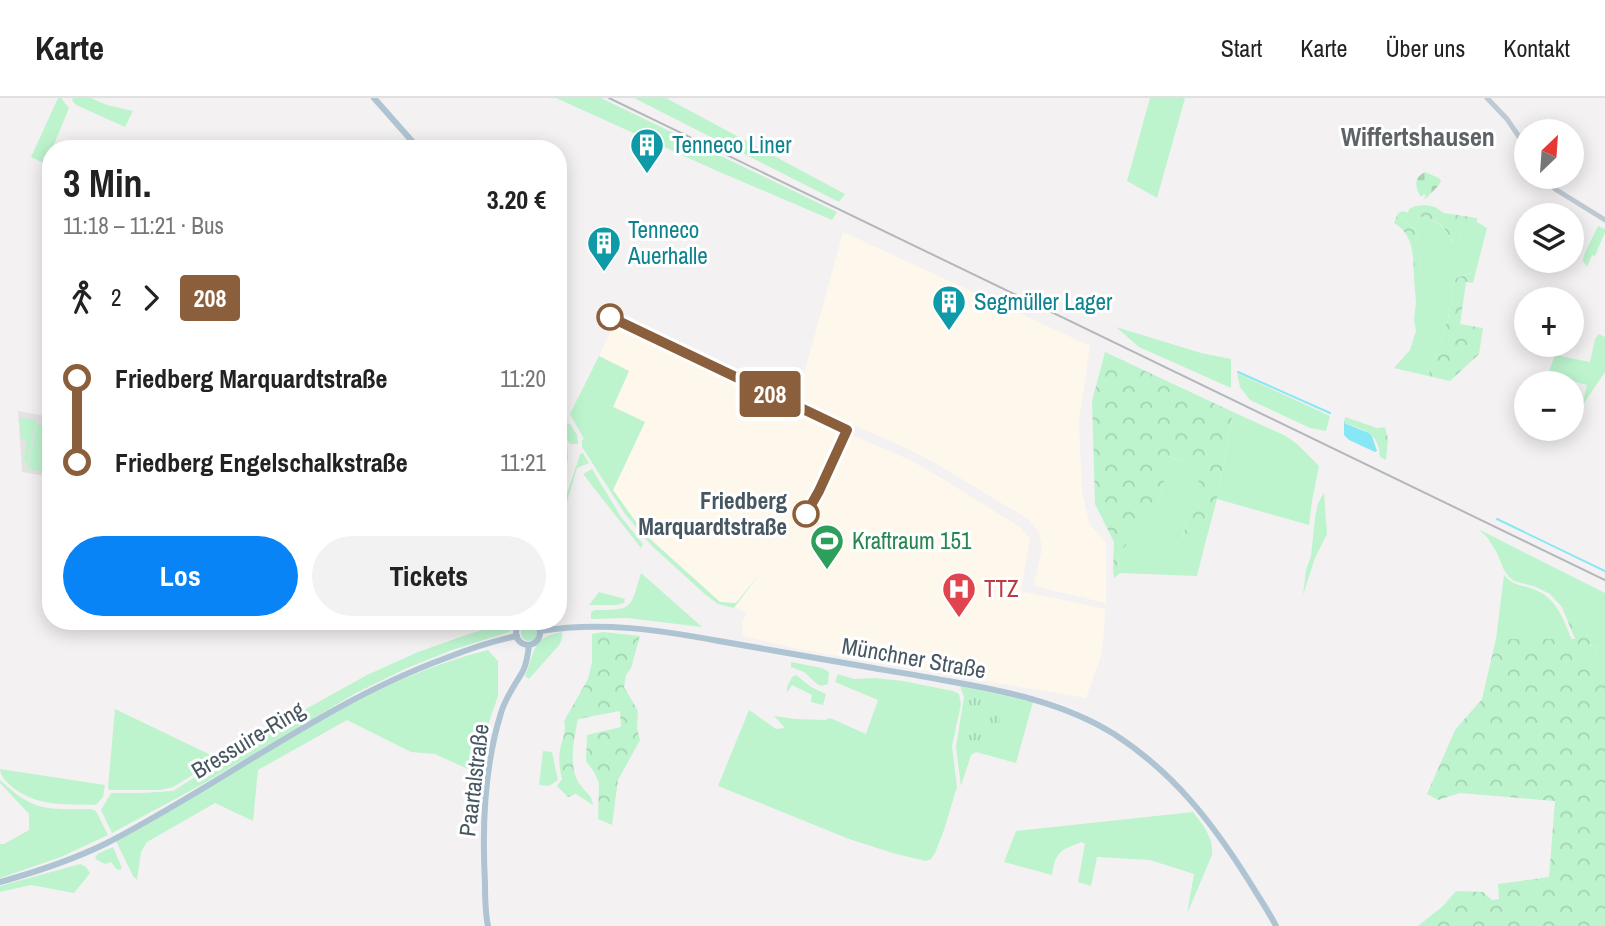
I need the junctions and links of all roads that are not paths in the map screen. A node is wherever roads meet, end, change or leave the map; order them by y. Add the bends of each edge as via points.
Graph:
1 (374, 98) edge
2 (1487, 98) edge
3 (1514, 129) edge
4 (411, 140) edge
5 (1555, 189) edge
6 (1605, 220) edge
7 (567, 628) edge
8 (518, 630) edge
9 (549, 630) edge
10 (540, 631) joint
11 (517, 636) junction
12 (528, 645) junction
13 (0, 882) edge
14 (488, 926) edge
15 (1276, 926) edge

1 - 4 main road
2 - 3 street
5 - 6 street
7 - 15 main road, Münchner Straße via 635,628 980,687 1043,703 1086,721 1133,747 1193,802 1225,842
8 - 11 main road
9 - 10 main road, Münchner Straße
10 - 12 main road via 538,639
11 - 12 main road
11 - 13 main road, Bressuire-Ring via 425,665 341,705 103,845
12 - 14 main road, Paartalstraße via 527,661 501,713 489,774 483,850

